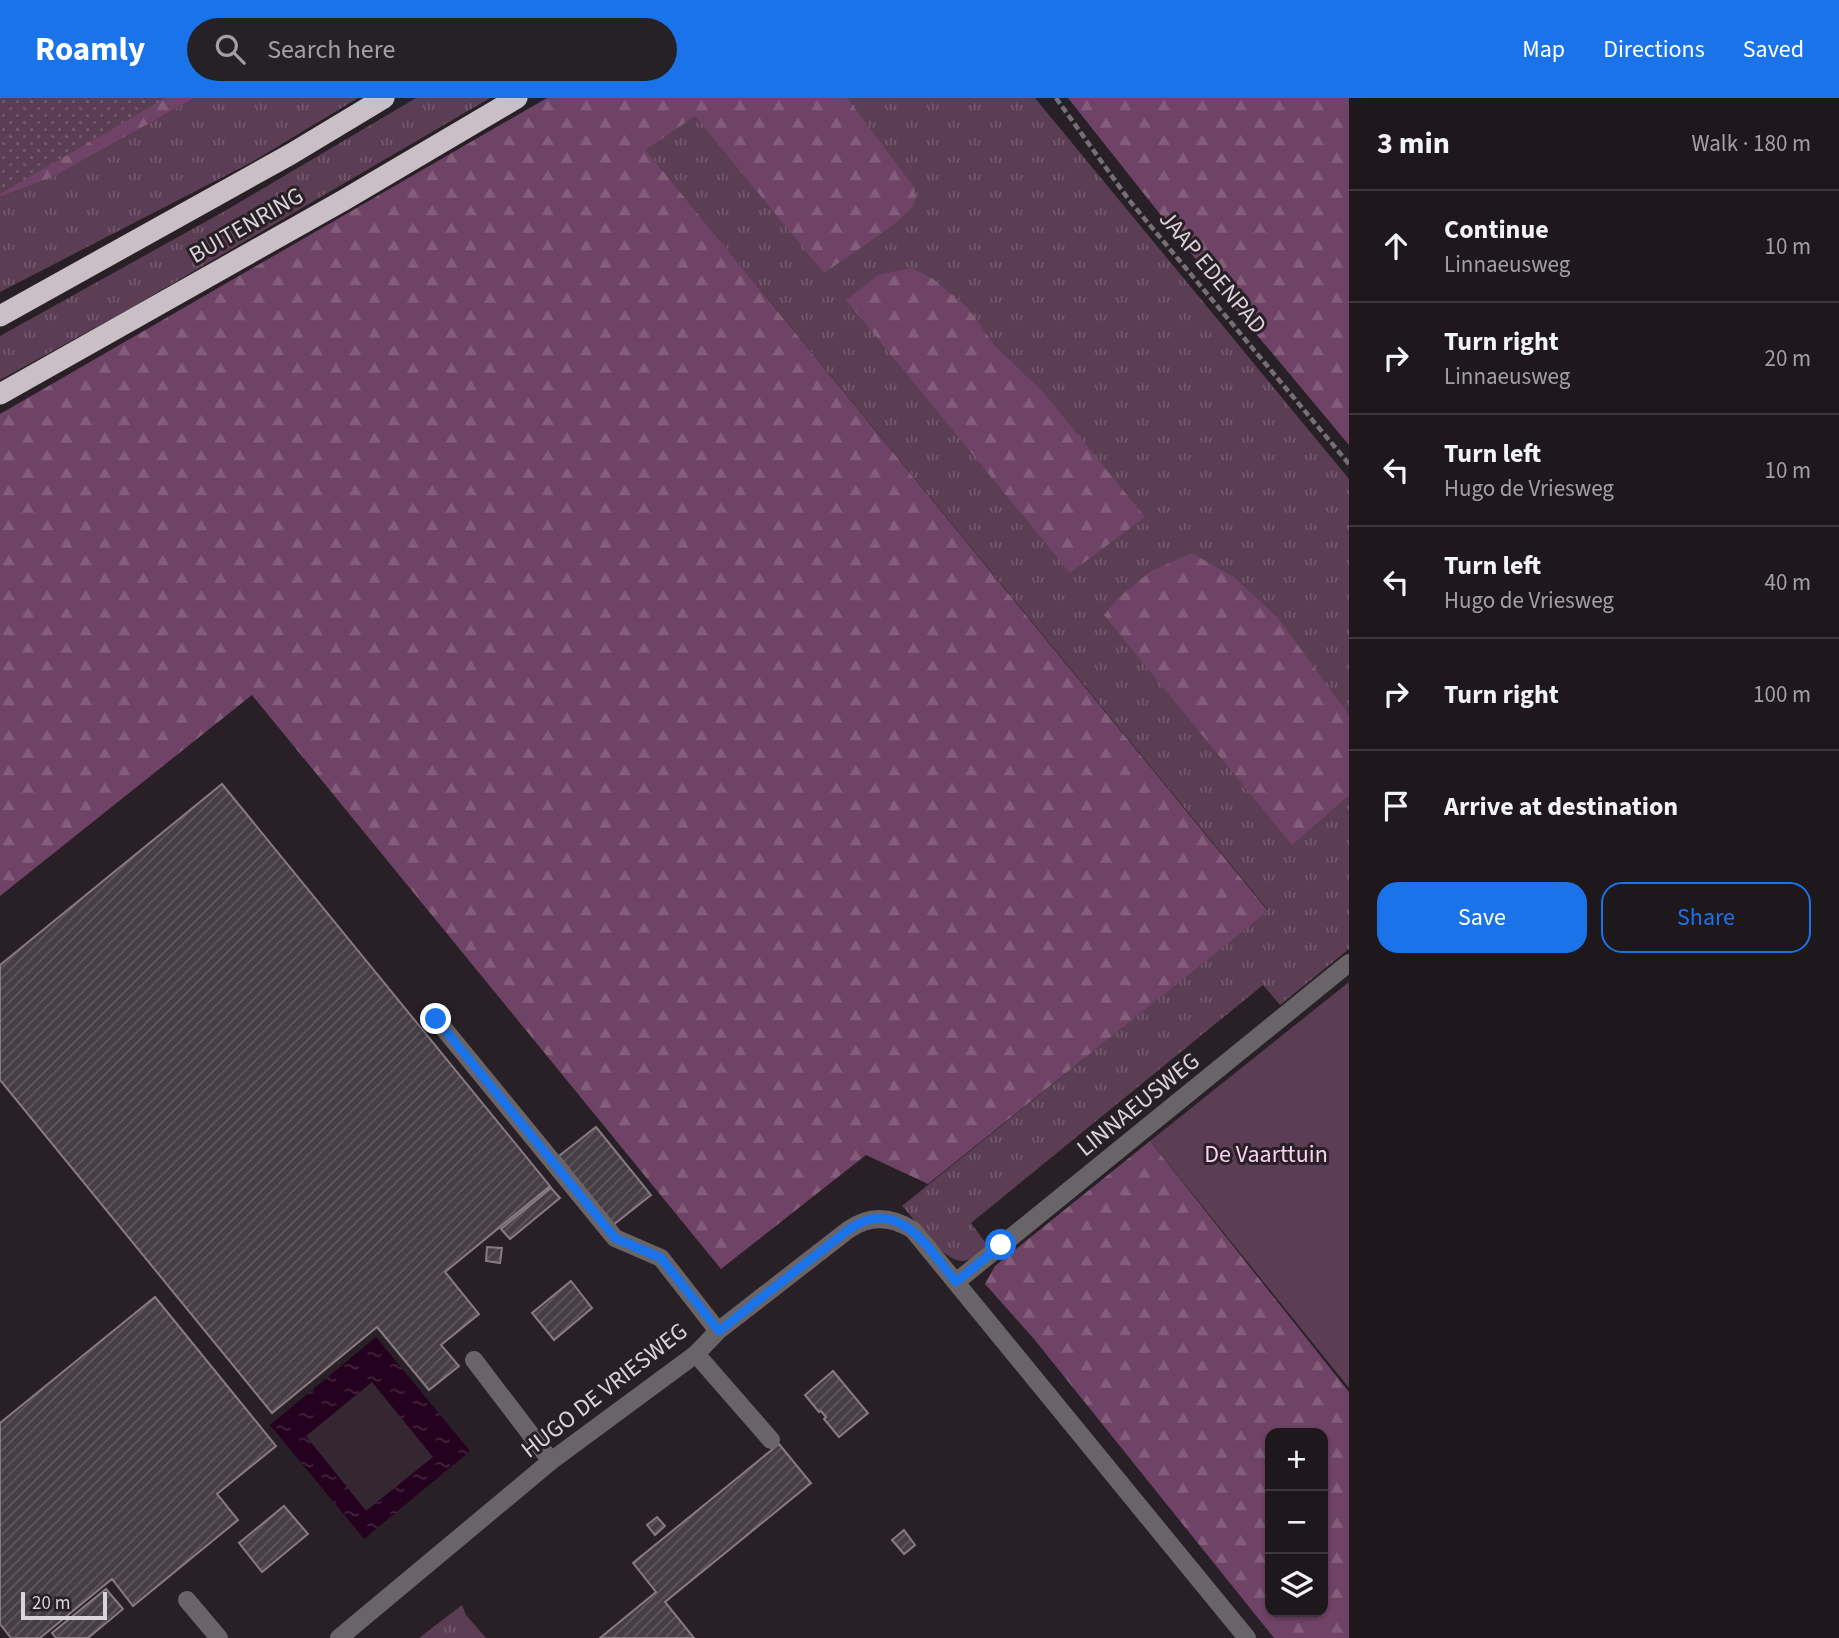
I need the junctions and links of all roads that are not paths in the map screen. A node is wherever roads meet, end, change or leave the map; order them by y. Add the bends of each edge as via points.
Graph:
1 (384, 98) edge
2 (517, 98) edge
3 (0, 316) edge
4 (0, 394) edge
5 (1349, 963) edge
6 (436, 1019) dead end
7 (956, 1282) junction
8 (719, 1331) junction
9 (696, 1354) junction
10 (474, 1360) dead end
11 (771, 1440) dead end
12 (551, 1461) junction
13 (187, 1600) dead end
14 (219, 1638) edge
15 (339, 1638) edge
16 (1247, 1638) edge

1 - 3 highway, BUITENRING
2 - 4 highway, BUITENRING
5 - 7 street, LINNAEUSWEG
6 - 8 street via 615,1238 661,1258
7 - 8 street, HUGO DE VRIESWEG via 913,1230 890,1219 868,1220
7 - 16 street
8 - 9 street, HUGO DE VRIESWEG
9 - 11 street
9 - 12 street, HUGO DE VRIESWEG
10 - 12 street
12 - 15 street, HUGO DE VRIESWEG
13 - 14 street

